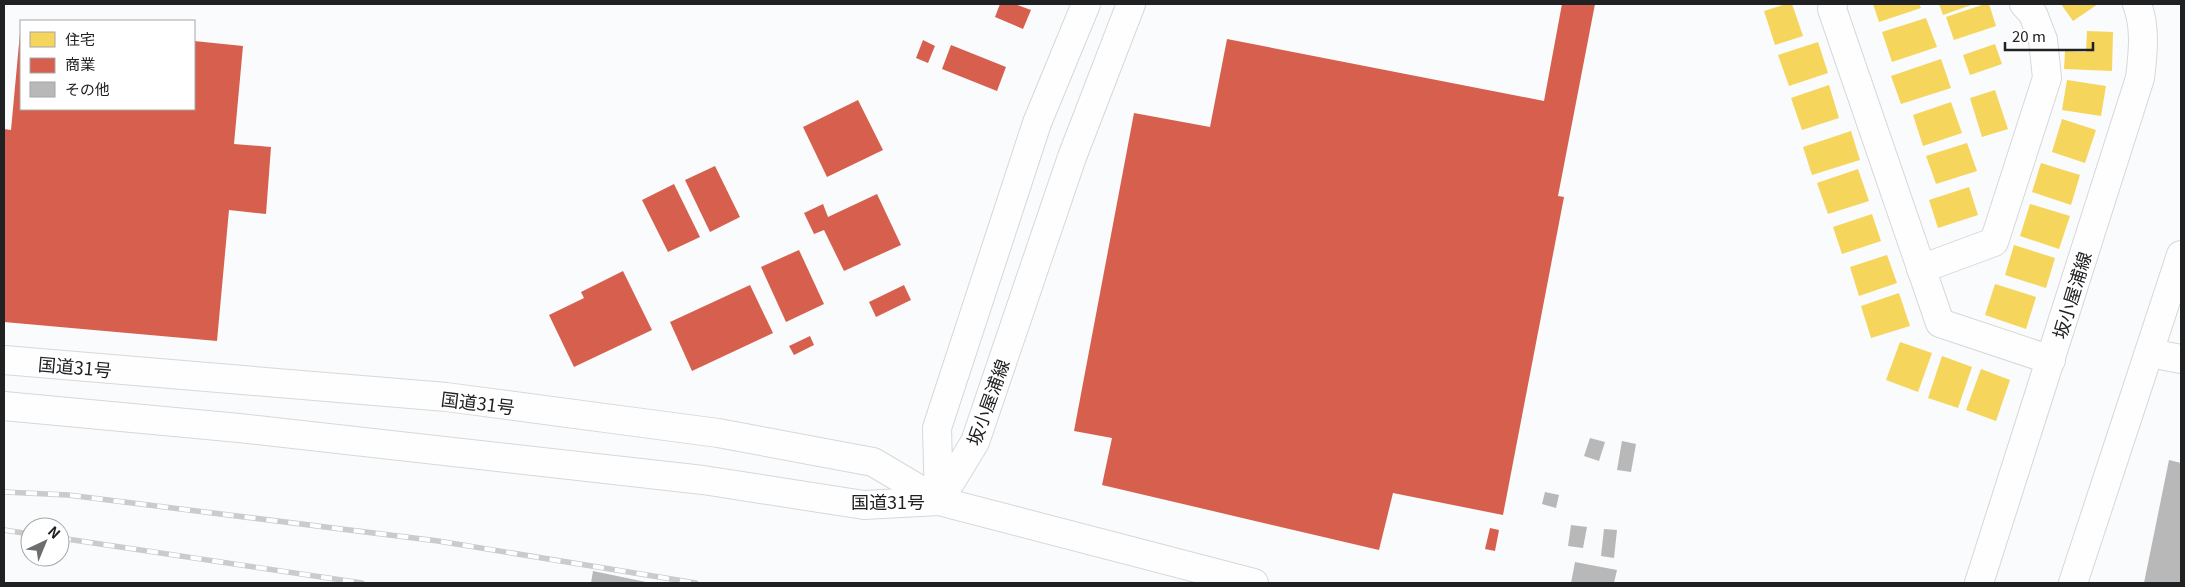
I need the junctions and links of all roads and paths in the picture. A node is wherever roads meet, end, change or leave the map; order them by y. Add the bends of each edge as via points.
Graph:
1 (1086, 4) edge
2 (1131, 4) edge
3 (1833, 4) edge
4 (2024, 4) edge
5 (2137, 4) edge
6 (2181, 255) edge
7 (1922, 269) junction
8 (2150, 353) junction
9 (2181, 359) edge
10 (4, 360) edge
11 (2051, 360) junction
12 (4, 406) edge
13 (939, 501) junction
14 (1254, 583) edge
15 (1979, 583) edge
16 (2073, 583) edge

1 - 13 main road, 坂小屋浦線 via 1037,123 937,428
2 - 13 main road, 坂小屋浦線 via 1072,157 975,442
3 - 7 main road via 1832,9
4 - 7 main road via 2033,14 2043,40 2047,78 1994,242
5 - 11 main road, 坂小屋浦線 via 2144,46 2140,78
6 - 8 main road
7 - 11 main road via 1940,324
8 - 9 main road
8 - 16 main road
10 - 13 main road, 国道31号 via 446,397 718,433 873,462
11 - 15 main road, 坂小屋浦線
12 - 13 main road, 国道31号 via 240,428 703,480 864,505
13 - 14 main road, 国道31号

